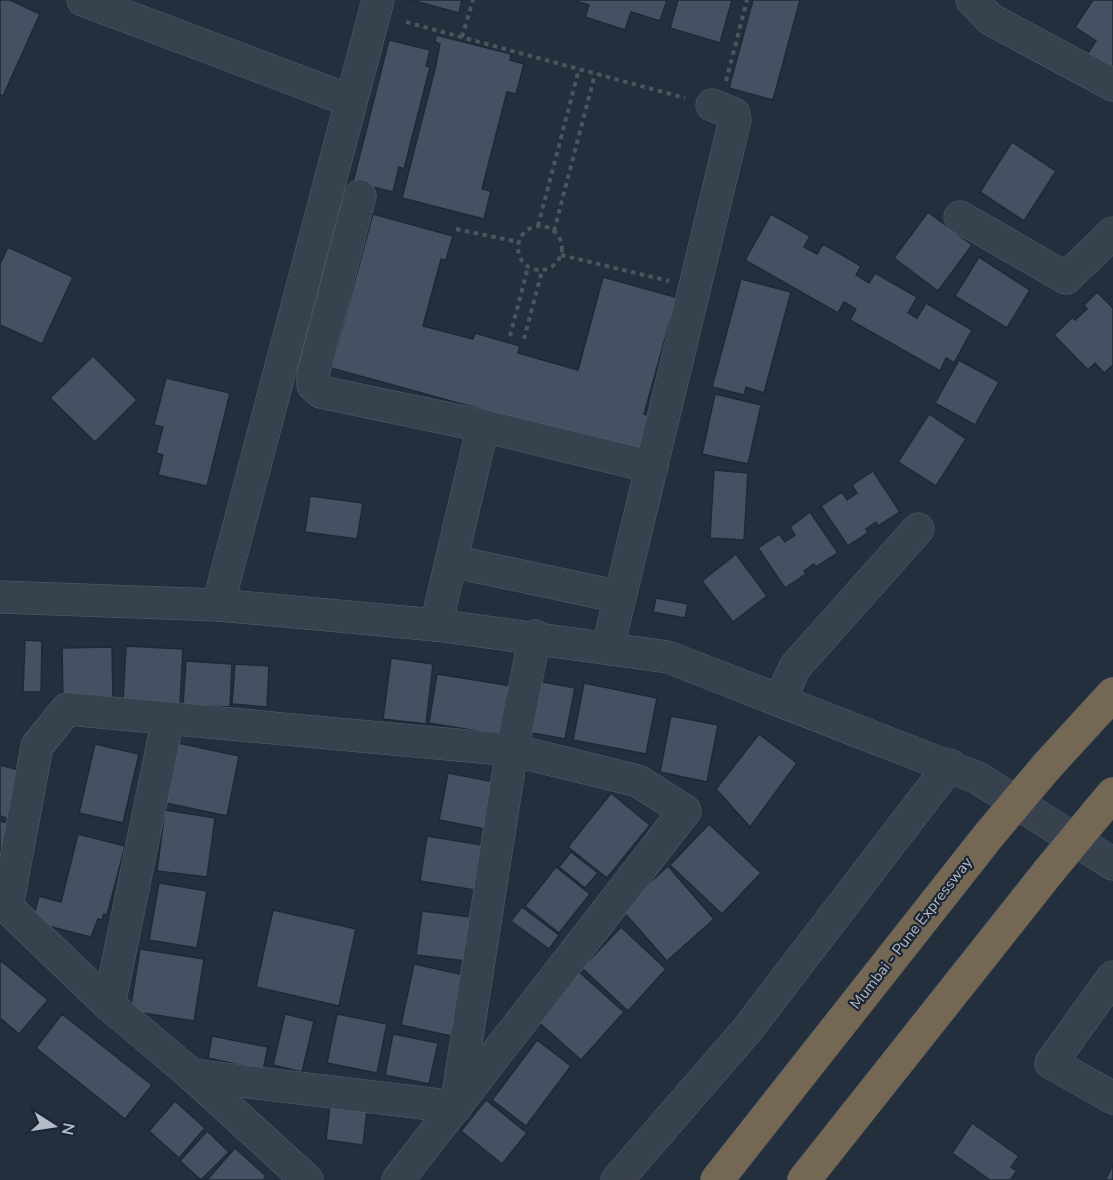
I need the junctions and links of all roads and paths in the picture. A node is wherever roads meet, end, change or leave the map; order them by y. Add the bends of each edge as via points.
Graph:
1 (83, 0) edge
2 (378, 0) edge
3 (473, 0) edge
4 (747, 0) edge
5 (972, 0) edge
6 (406, 22) dead end
7 (462, 37) junction
8 (579, 69) junction
9 (596, 74) junction
10 (1113, 86) edge
11 (351, 101) junction
12 (711, 105) junction
13 (360, 196) dead end
14 (960, 217) dead end
15 (538, 226) junction
16 (456, 229) dead end
17 (554, 231) junction
18 (1113, 233) edge
19 (518, 242) junction
20 (561, 255) junction
21 (528, 267) junction
22 (542, 271) junction
23 (696, 288) junction
24 (510, 336) dead end
25 (524, 339) dead end
26 (483, 426) junction
27 (652, 467) junction
28 (918, 529) dead end
29 (451, 561) junction
30 (0, 597) edge
31 (620, 597) junction
32 (218, 605) junction
33 (436, 625) junction
34 (535, 636) junction
35 (608, 647) junction
36 (1113, 694) edge
37 (780, 700) junction
38 (168, 719) junction
39 (512, 750) junction
40 (950, 765) junction
41 (1105, 804) edge
42 (1113, 864) edge
43 (1113, 976) edge
44 (109, 1005) junction
45 (192, 1075) junction
46 (1113, 1098) edge
47 (456, 1107) junction
48 (307, 1180) edge
49 (398, 1180) edge
50 (616, 1180) edge
51 (717, 1180) edge
52 (804, 1180) edge

1 - 11 street
2 - 11 street
3 - 7 path
4 - 12 path via 720,101
5 - 10 street via 990,19
6 - 7 path
7 - 8 path
8 - 9 path
8 - 15 path
9 - 12 path
9 - 17 path
11 - 32 street
12 - 23 street via 734,114 735,120
13 - 26 street via 313,386 321,392
14 - 18 street via 1066,278
15 - 17 path
15 - 19 path via 528,229
16 - 19 path
17 - 20 path via 560,239
19 - 21 path via 518,254
20 - 22 path via 552,267
20 - 23 path
21 - 22 path
21 - 24 path
22 - 25 path
23 - 27 street
26 - 27 street
26 - 29 street
27 - 31 street
28 - 37 street via 795,667
29 - 31 street
29 - 33 street
30 - 32 street
31 - 35 street
32 - 33 street
33 - 34 street
34 - 35 street
34 - 39 street
35 - 37 street via 668,657
36 - 51 highway, Mumbai - Pune Expressway, bridge via 989,835
37 - 40 street
38 - 39 street
38 - 44 street
38 - 44 street via 67,709 37,746 7,908
39 - 47 street
39 - 47 street via 638,781 685,811
40 - 42 street via 978,778
40 - 50 street via 747,1030
41 - 52 highway, bridge
43 - 46 street via 1051,1063
44 - 45 street
45 - 47 street
45 - 48 street
47 - 49 street

